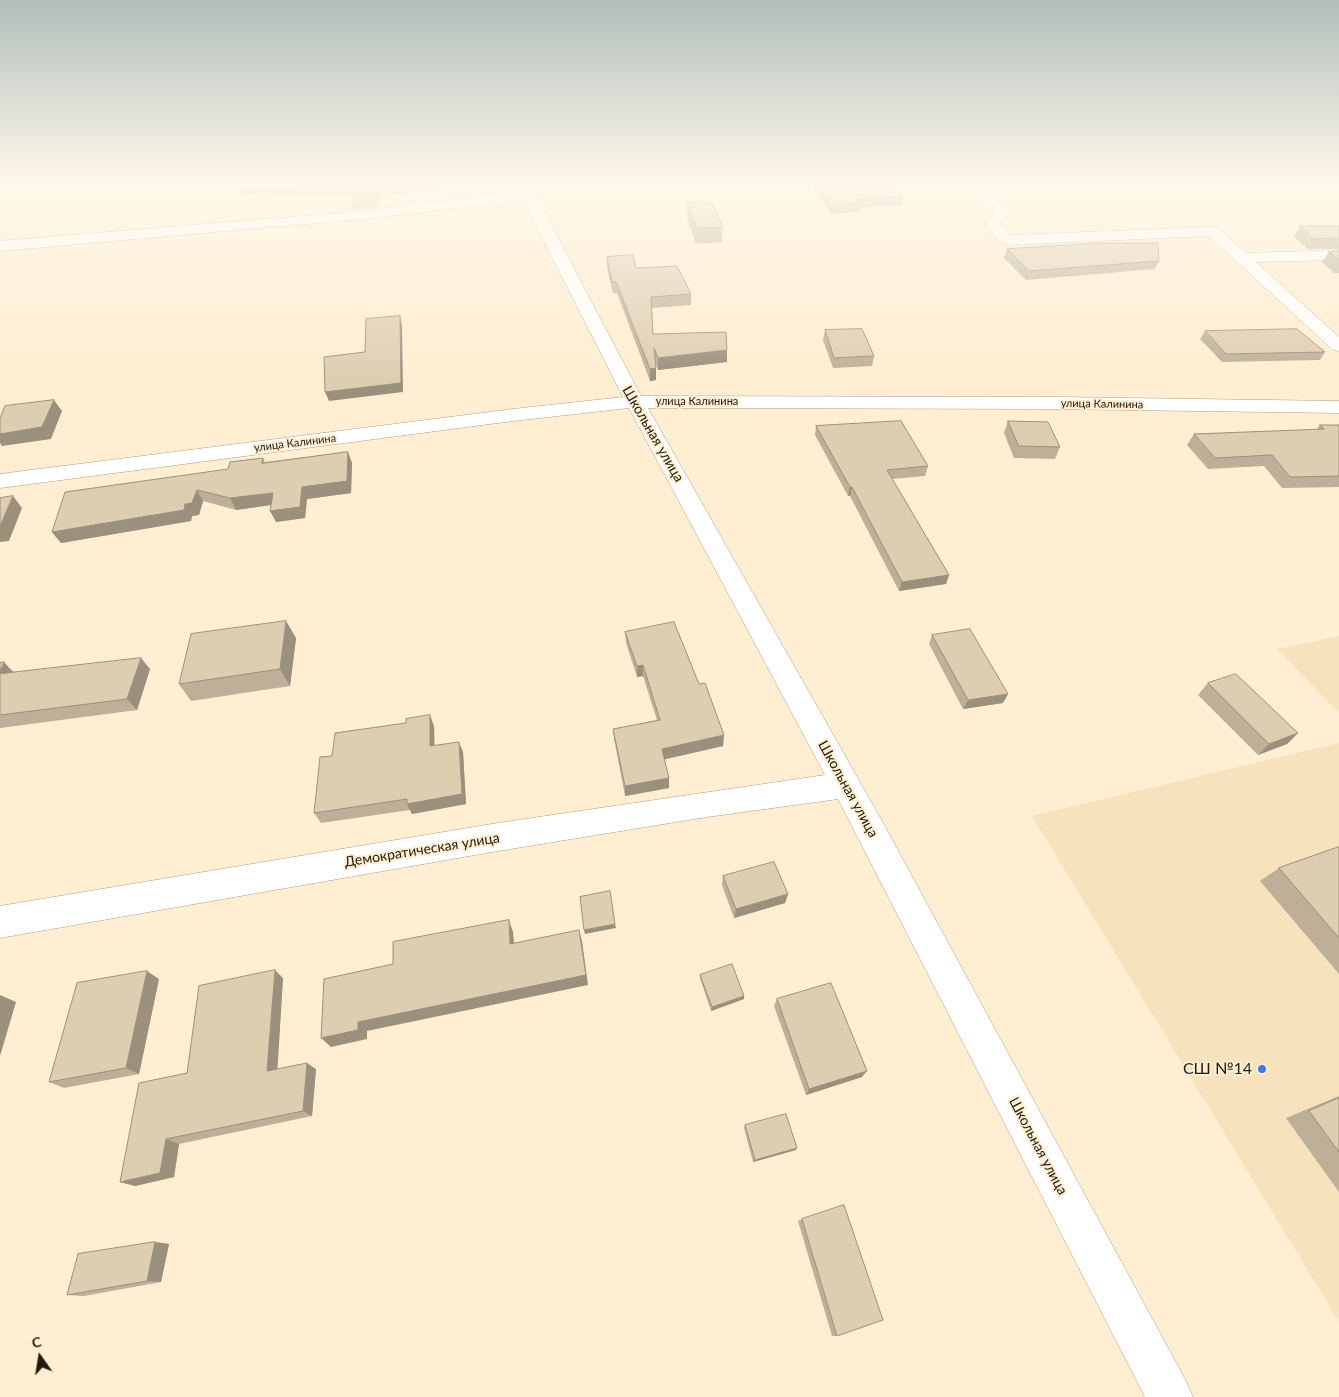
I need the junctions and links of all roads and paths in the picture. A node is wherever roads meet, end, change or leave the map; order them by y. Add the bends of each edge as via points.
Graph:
1 (555, 248) edge
2 (1231, 248) edge
3 (1339, 254) edge
4 (1241, 258) junction
5 (1339, 346) edge
6 (634, 402) junction
7 (1339, 407) edge
8 (0, 481) edge
9 (846, 784) junction
10 (0, 922) edge
11 (1170, 1397) edge

1 - 6 street, Школьная улица
2 - 4 street
3 - 4 street
4 - 5 street
6 - 7 street, улица Калинина
6 - 8 street, улица Калинина
6 - 9 street, Школьная улица
9 - 10 street, Демократическая улица via 516,834
9 - 11 street, Школьная улица

